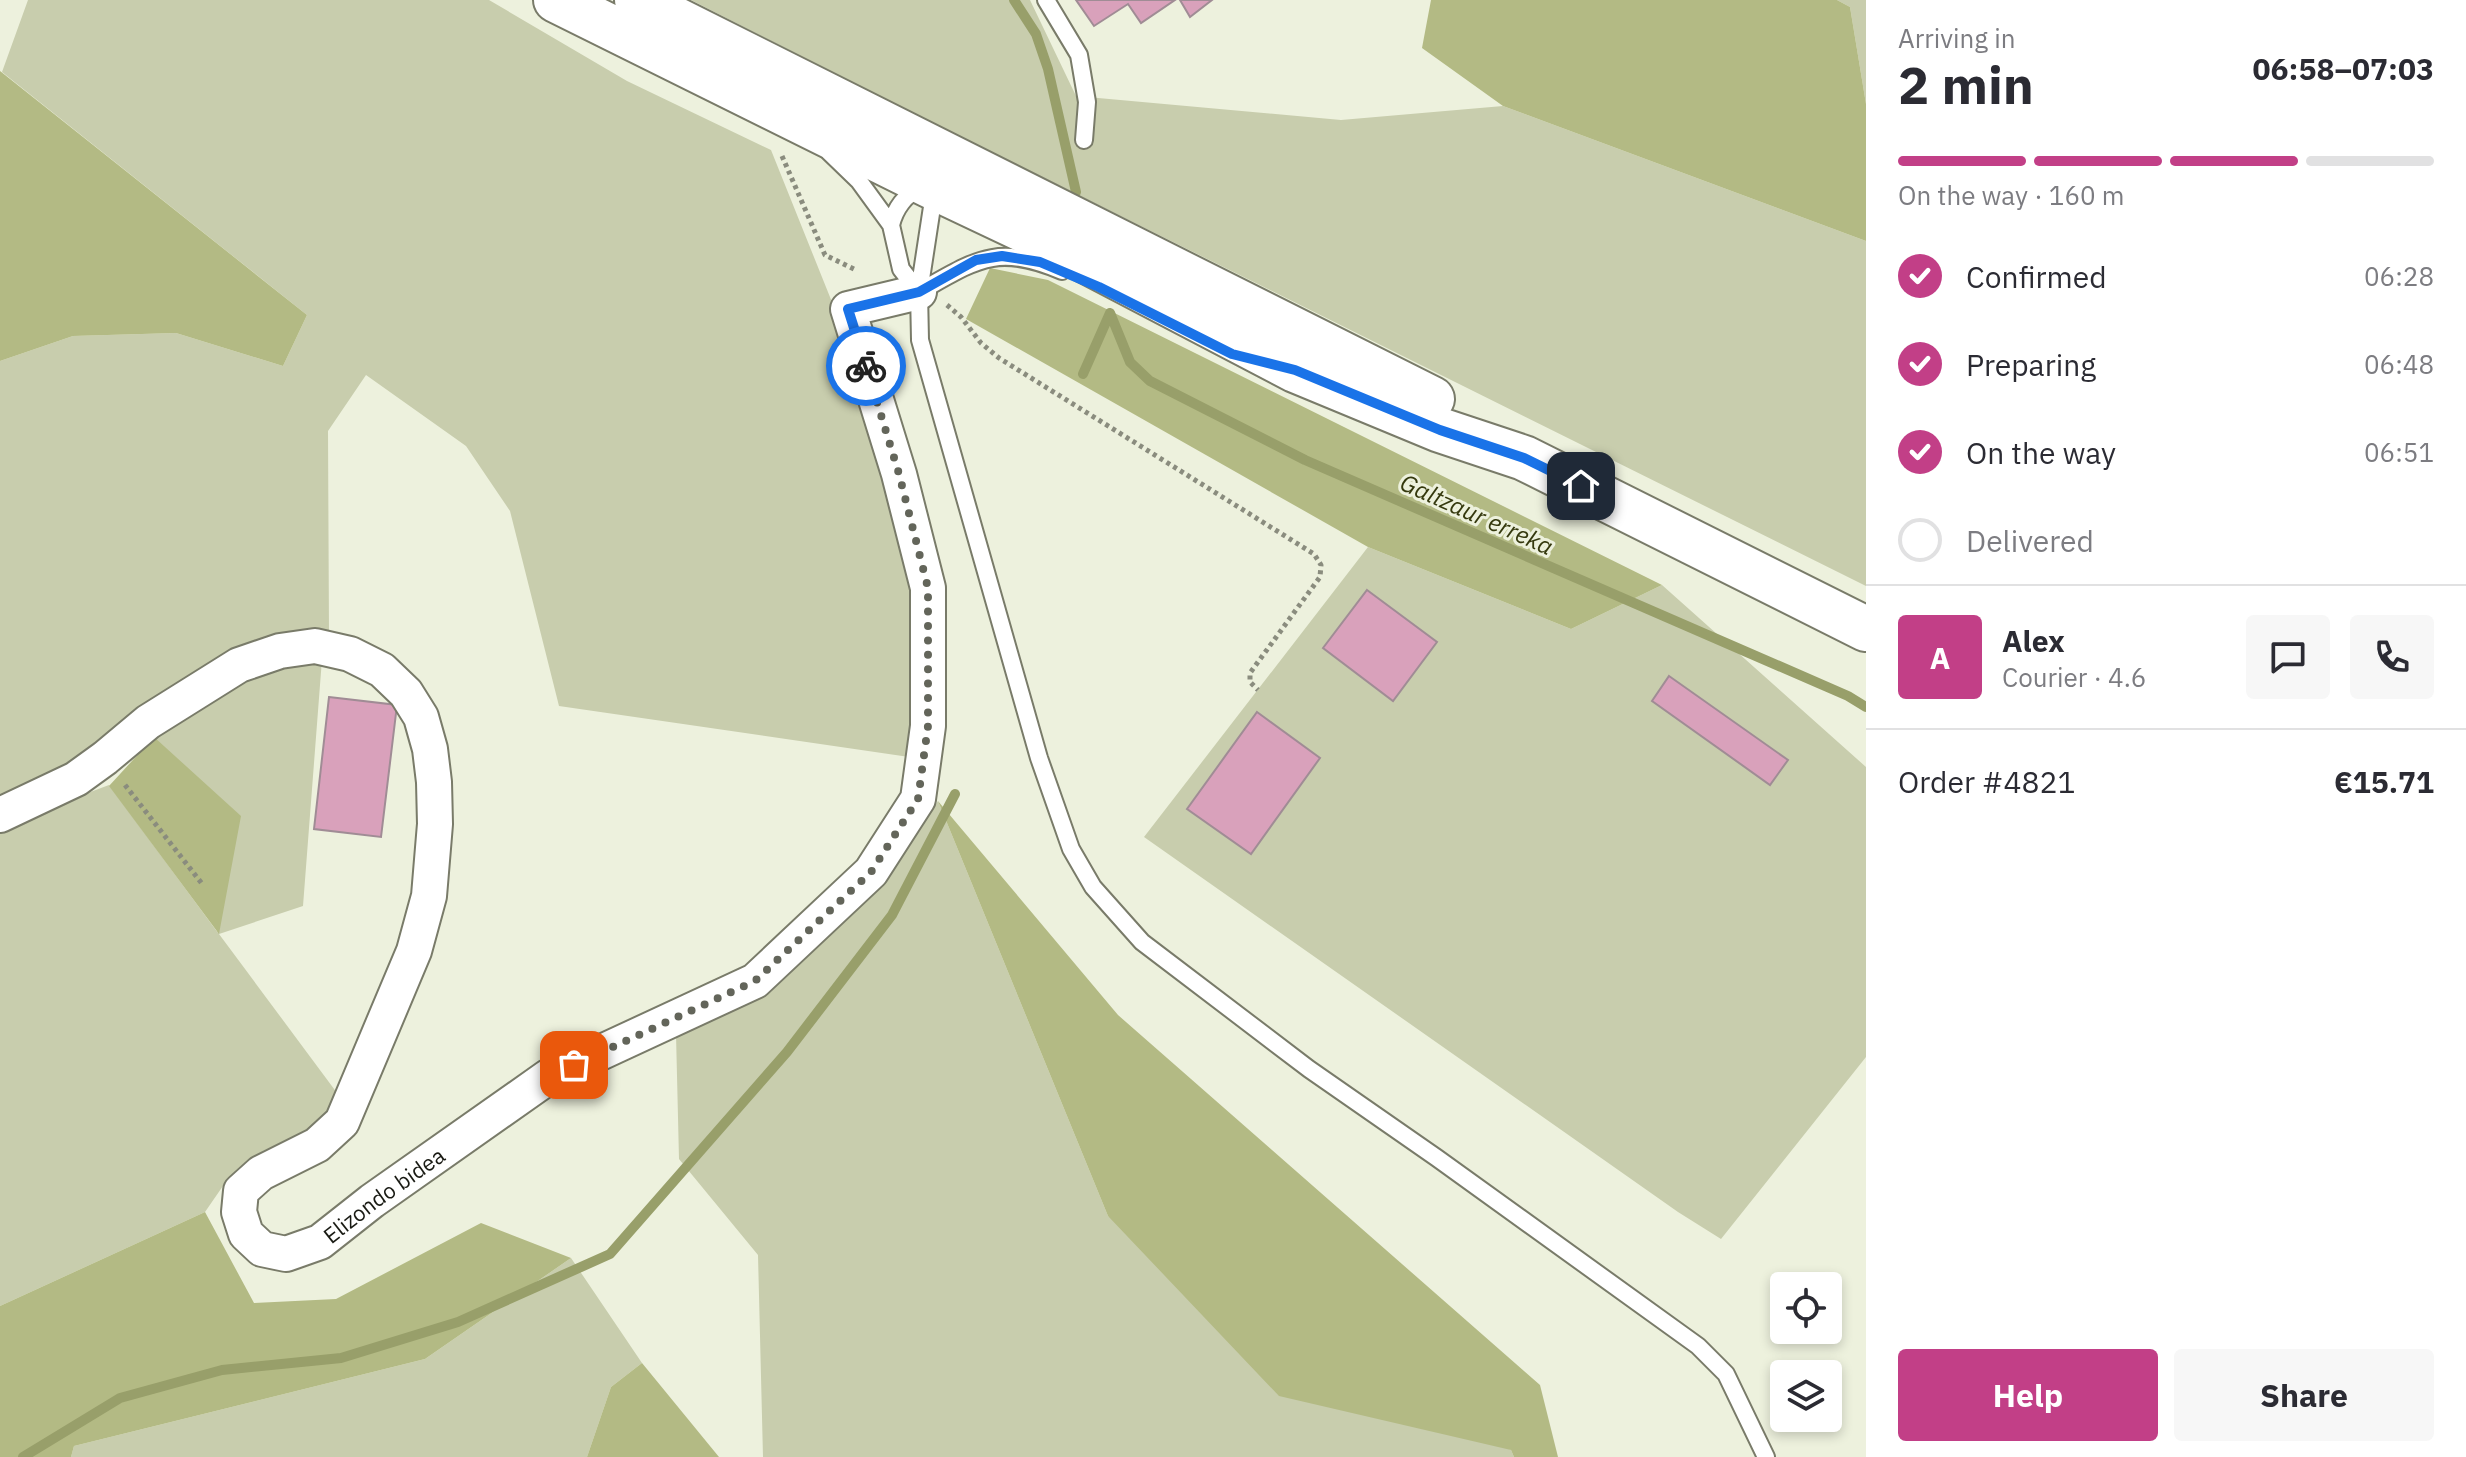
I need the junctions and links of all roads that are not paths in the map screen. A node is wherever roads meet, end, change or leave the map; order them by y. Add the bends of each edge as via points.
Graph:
1 (556, 0) edge
2 (613, 0) edge
3 (637, 0) edge
4 (1046, 0) edge
5 (777, 110) junction
6 (1084, 140) dead end
7 (937, 174) junction
8 (891, 225) junction
9 (1076, 277) dead end
10 (919, 292) junction
11 (1123, 299) dead end
12 (1311, 358) junction
13 (1866, 629) edge
14 (0, 815) edge
15 (1766, 1457) edge

1 - 5 main road
2 - 7 main road
3 - 12 main road
4 - 6 lane via 1079,55 1087,102
5 - 7 main road
5 - 8 lane via 859,181
7 - 8 lane via 913,191
7 - 10 lane
7 - 12 main road via 1060,247
8 - 10 lane via 901,269
9 - 10 lane via 1040,262 1002,256 976,260
10 - 14 street, Elizondo bidea via 848,309 928,588 928,726 918,799 871,872 755,981 548,1077 320,1242 286,1254 262,1249 246,1234 239,1212 241,1191 261,1173 317,1145 342,1122 414,951 429,896 435,824 430,749 421,717 406,693 382,670 350,654 315,646 291,649 239,665 148,722 76,779
10 - 15 lane via 920,340 1028,722 1071,849 1093,887 1142,942 1309,1069 1698,1346 1726,1374
11 - 12 lane via 1232,354
12 - 13 main road via 1496,431 1524,458

